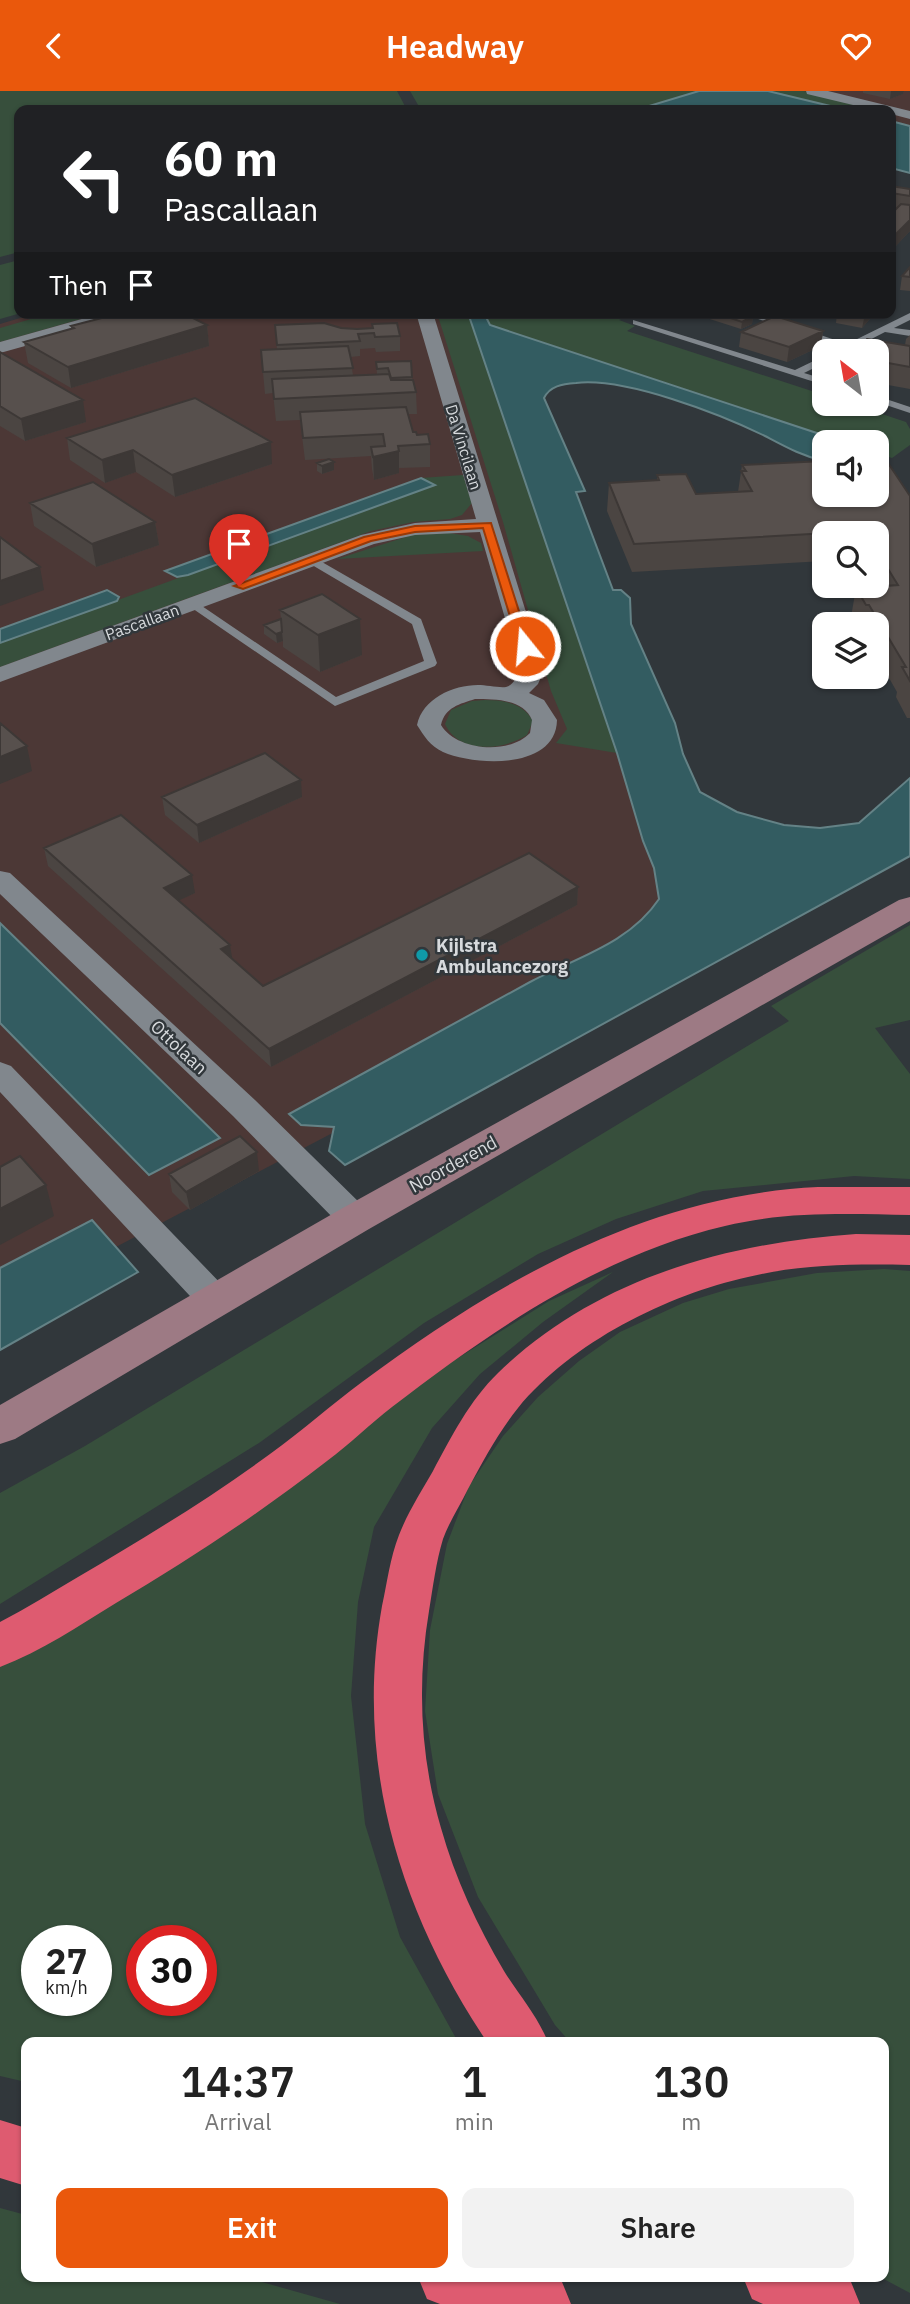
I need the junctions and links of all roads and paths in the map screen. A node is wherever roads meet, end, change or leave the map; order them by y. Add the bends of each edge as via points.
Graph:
1 (812, 91) edge
2 (869, 105) edge
3 (910, 316) edge
4 (102, 319) edge
5 (426, 319) edge
6 (763, 319) edge
7 (636, 322) dead end
8 (885, 329) junction
9 (910, 333) edge
10 (824, 339) edge
11 (864, 339) edge
12 (0, 348) edge
13 (812, 365) edge
14 (796, 373) junction
15 (812, 378) edge
16 (889, 403) edge
17 (910, 410) edge
18 (487, 525) junction
19 (311, 560) junction
20 (192, 604) junction
21 (0, 675) edge
22 (512, 694) dead end
23 (0, 879) edge
24 (910, 907) edge
25 (0, 1073) edge
26 (910, 1201) edge
27 (355, 1219) junction
28 (910, 1250) edge
29 (215, 1300) junction
30 (0, 1426) edge
31 (0, 1645) edge
32 (516, 2037) edge
33 (0, 2149) edge
34 (21, 2155) edge
35 (466, 2282) edge
36 (784, 2282) edge
37 (540, 2304) edge
38 (829, 2304) edge

1 - 2 street
3 - 8 lane
4 - 12 street
5 - 18 street, Da Vincilaan
6 - 10 lane
7 - 14 lane
8 - 9 lane
8 - 11 lane
13 - 14 lane
14 - 15 lane
16 - 17 lane
18 - 19 street, Pascallaan via 415,529 368,539
18 - 22 street, Da Vincilaan via 532,670 526,684
19 - 20 street, Pascallaan
19 - 20 lane via 417,622 430,663 335,702
20 - 21 street, Pascallaan
23 - 27 street, Ottolaan
24 - 27 street, Noorderend
25 - 29 street
26 - 31 highway via 825,1200 726,1211 600,1254 528,1292 444,1347 215,1518
27 - 29 street, Noorderend
28 - 32 highway via 797,1252 710,1270 637,1297 568,1339 512,1386 465,1453 422,1534 400,1623 395,1717 414,1834 453,1935
29 - 30 street, Noorderend
33 - 34 highway
35 - 37 highway
36 - 38 highway

